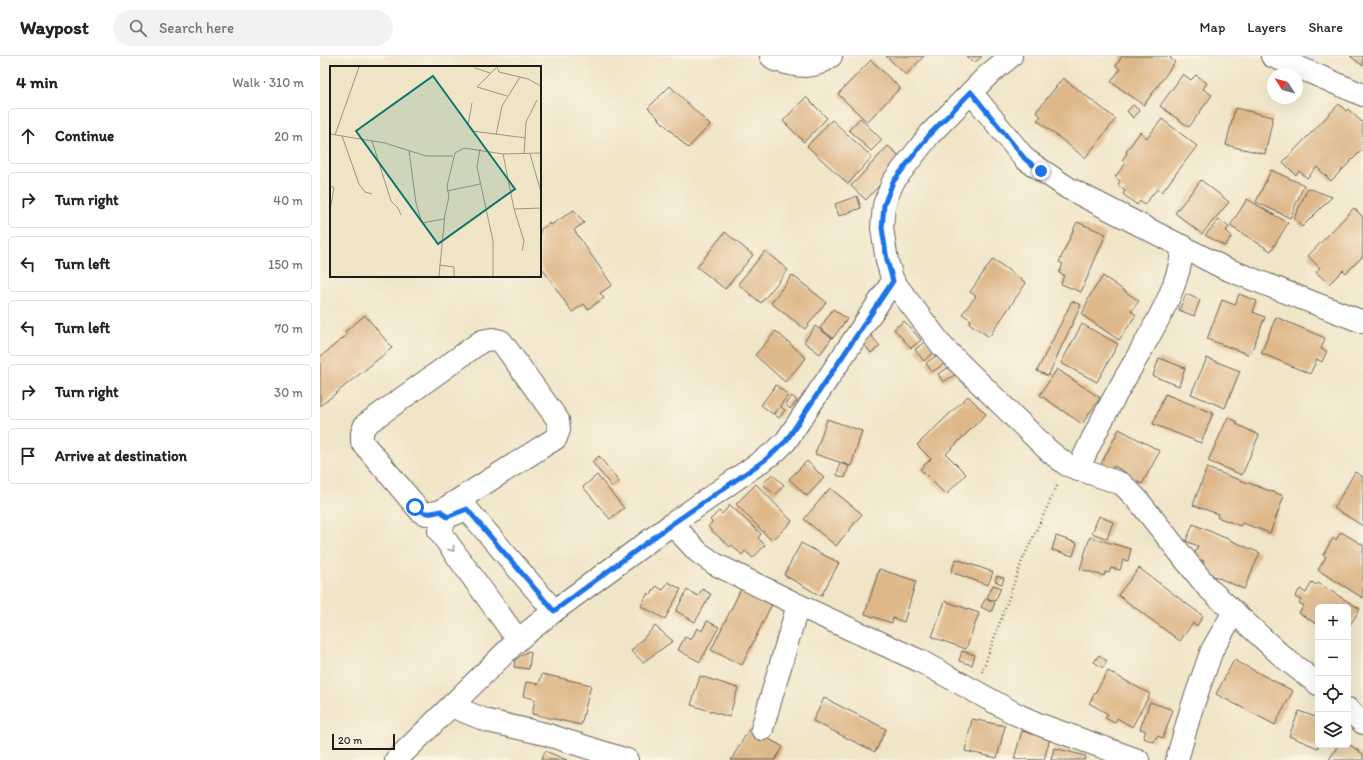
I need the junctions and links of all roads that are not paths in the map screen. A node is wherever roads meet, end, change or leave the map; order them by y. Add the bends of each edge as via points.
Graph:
1 (771, 56) edge
2 (832, 56) edge
3 (1011, 56) edge
4 (1272, 56) edge
5 (971, 92) junction
6 (1363, 95) edge
7 (1182, 246) junction
8 (893, 281) junction
9 (1363, 322) edge
10 (1072, 467) junction
11 (444, 514) junction
12 (672, 524) junction
13 (798, 605) junction
14 (554, 611) junction
15 (1234, 612) junction
16 (518, 640) junction
17 (1315, 682) edge
18 (451, 706) junction
19 (1351, 712) edge
20 (1363, 724) edge
21 (762, 729) dead end
22 (396, 760) edge
23 (627, 760) edge
24 (1138, 760) edge
25 (1177, 760) edge

1 - 2 street via 775,60 808,67 826,61
3 - 5 street
4 - 6 street
5 - 7 street via 1025,159 1041,171 1068,188
5 - 8 street via 930,134 893,182 884,205 882,228
7 - 9 street via 1224,268
7 - 10 street via 1177,274 1159,318
8 - 10 street via 943,347 1049,451
8 - 12 street via 786,441 765,460
10 - 15 street via 1122,484 1208,587
11 - 11 street via 427,514 415,507 362,442 362,433 365,425 482,341 501,341 558,420 560,430 556,438
11 - 14 street via 467,509
11 -> 16 street via 439,531
12 - 13 street via 698,552 715,564
12 - 14 street
13 - 21 street
13 - 24 street via 913,658 973,692 1038,724
14 - 16 street
15 - 17 street via 1283,657
15 - 25 street via 1212,650
16 - 18 street
18 - 22 street
18 - 23 street via 488,721 545,734
19 - 20 street

